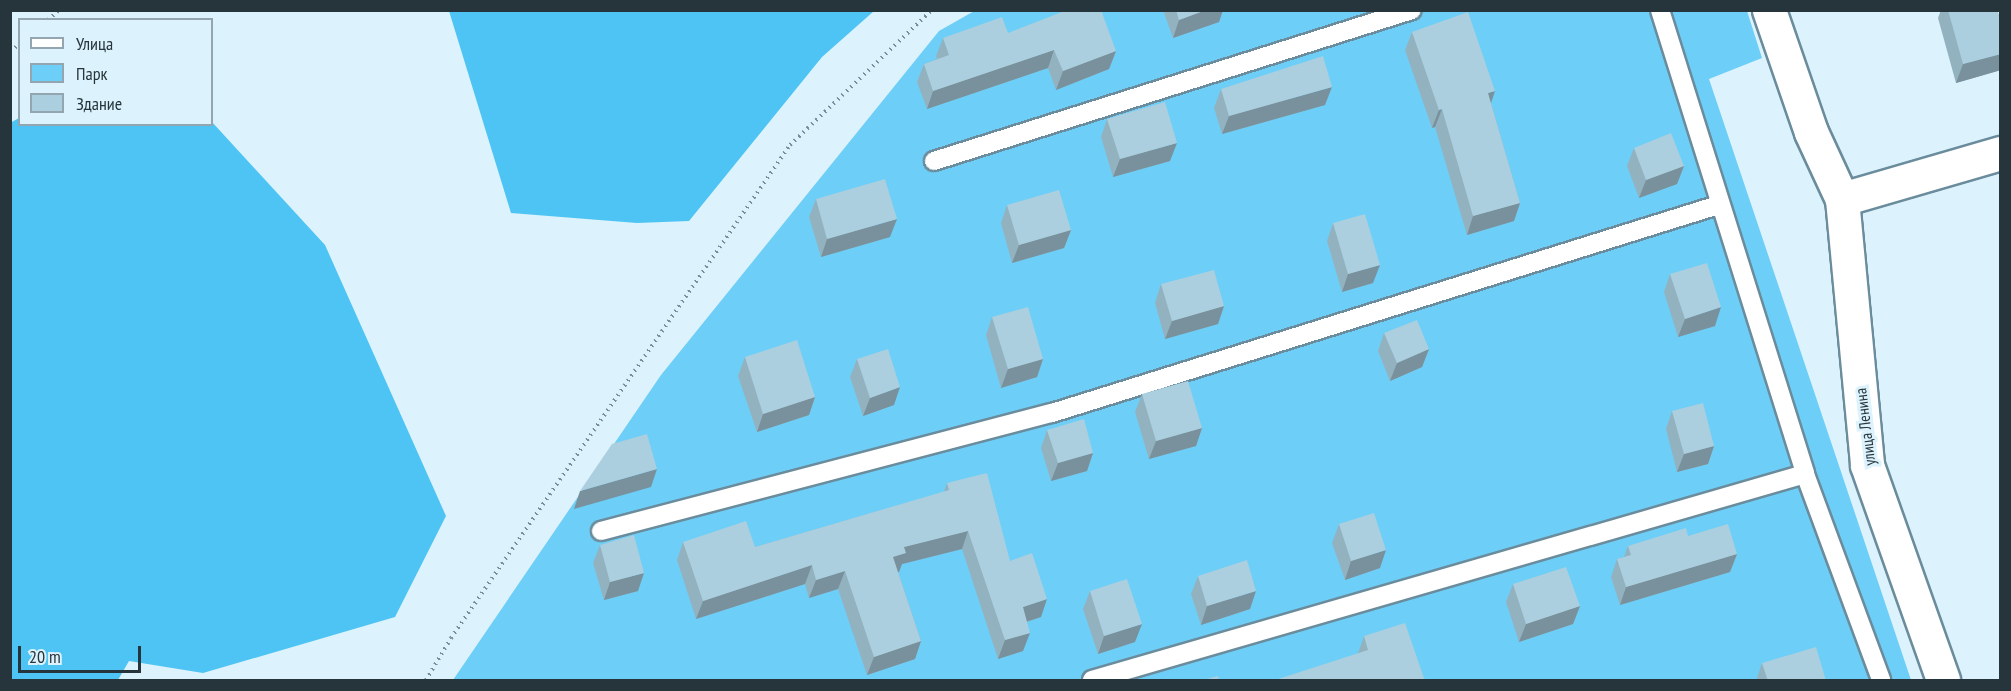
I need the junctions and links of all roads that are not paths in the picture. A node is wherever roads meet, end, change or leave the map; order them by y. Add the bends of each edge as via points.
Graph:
1 (1412, 10) edge
2 (1659, 10) edge
3 (1769, 10) edge
4 (2001, 153) edge
5 (934, 161) dead end
6 (1842, 199) junction
7 (1718, 205) junction
8 (1805, 474) junction
9 (601, 531) dead end
10 (1092, 681) edge
11 (1881, 681) edge
12 (1943, 681) edge

1 - 5 lane
2 - 7 lane
3 - 6 street, улица Ленина via 1811,132
4 - 6 street
6 - 12 street, улица Ленина via 1867,465
7 - 8 lane
7 - 9 lane via 1052,414
8 - 10 lane
8 - 11 lane

